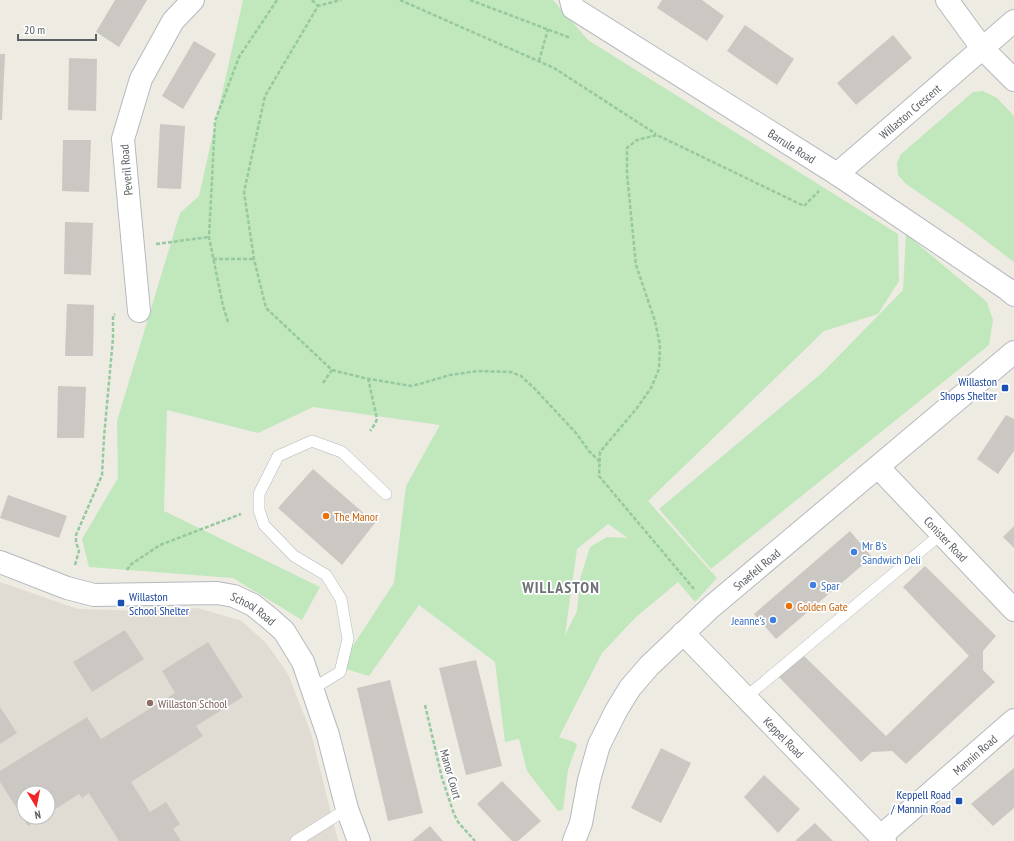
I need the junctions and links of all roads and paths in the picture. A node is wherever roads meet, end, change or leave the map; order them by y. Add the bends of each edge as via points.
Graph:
1 (193, 0) edge
2 (277, 0) edge
3 (312, 0) edge
4 (341, 0) edge
5 (400, 0) edge
6 (470, 0) edge
7 (571, 0) edge
8 (947, 0) edge
9 (318, 6) junction
10 (1014, 21) edge
11 (548, 29) junction
12 (568, 37) dead end
13 (982, 48) junction
14 (539, 62) junction
15 (1014, 80) edge
16 (657, 135) junction
17 (837, 174) junction
18 (209, 238) junction
19 (134, 246) junction
20 (254, 258) junction
21 (214, 259) junction
22 (1014, 295) edge
23 (139, 311) joint
24 (228, 322) dead end
25 (1014, 352) edge
26 (332, 370) junction
27 (368, 378) junction
28 (323, 383) dead end
29 (370, 431) dead end
30 (600, 462) junction
31 (878, 467) junction
32 (386, 494) dead end
33 (259, 510) junction
34 (941, 534) junction
35 (0, 562) edge
36 (67, 588) junction
37 (117, 594) junction
38 (710, 608) junction
39 (1014, 610) edge
40 (683, 633) junction
41 (312, 689) junction
42 (745, 698) junction
43 (425, 705) dead end
44 (1014, 720) edge
45 (347, 809) junction
46 (883, 838) edge
47 (296, 841) edge
48 (359, 841) edge
49 (475, 841) edge
50 (574, 841) edge

1 - 19 street, Peveril Road via 173,21 141,79 123,139
2 - 18 path via 239,58 214,121
3 - 9 path
4 - 9 path
5 - 14 path
6 - 11 path
7 - 17 street, Barrule Road via 573,8
8 - 13 street
9 - 20 path via 265,96 244,192
10 - 13 street, Willaston Crescent
11 - 12 path
11 - 14 path
13 - 15 street
13 - 17 street, Willaston Crescent
14 - 16 path via 554,68
16 - 17 path via 804,206
16 - 30 path via 637,140 627,148 627,174 636,265 656,321 660,345 659,369 638,408 600,452
17 - 22 street, Barrule Road
18 - 19 path
18 - 21 path
19 - 23 street, Peveril Road
20 - 21 path
20 - 26 path via 266,308
21 - 24 path
23 - 36 path via 113,315 102,475 76,535 79,551
25 - 31 street, Snaefell Road
26 - 27 path
26 - 28 path
27 - 29 path via 377,419
27 - 30 path via 411,386 450,375 478,371 511,372 521,376 534,388
30 - 38 path via 599,476
31 - 34 street, Conister Road
31 - 38 street, Snaefell Road
32 - 33 lane via 342,452 312,441 278,456 259,494
33 - 37 path via 240,514 160,545 130,566
33 - 41 lane via 264,525 294,556 326,575 341,600 348,639 340,672
34 - 39 street, Conister Road
34 - 42 lane
35 - 36 street, School Road
36 - 37 street, School Road via 94,595
37 - 41 street, School Road via 217,593 234,596 253,605 284,631 303,662
38 - 40 street, Snaefell Road
40 - 42 street, Keppel Road
40 - 50 street, Snaefell Road via 634,682 616,711 599,745 581,823
41 - 45 street, School Road via 328,736
42 - 46 street, Keppel Road
43 - 49 path, Manor Court via 442,778 454,814
44 - 46 street, Mannin Road
45 - 47 lane
45 - 48 street, School Road

